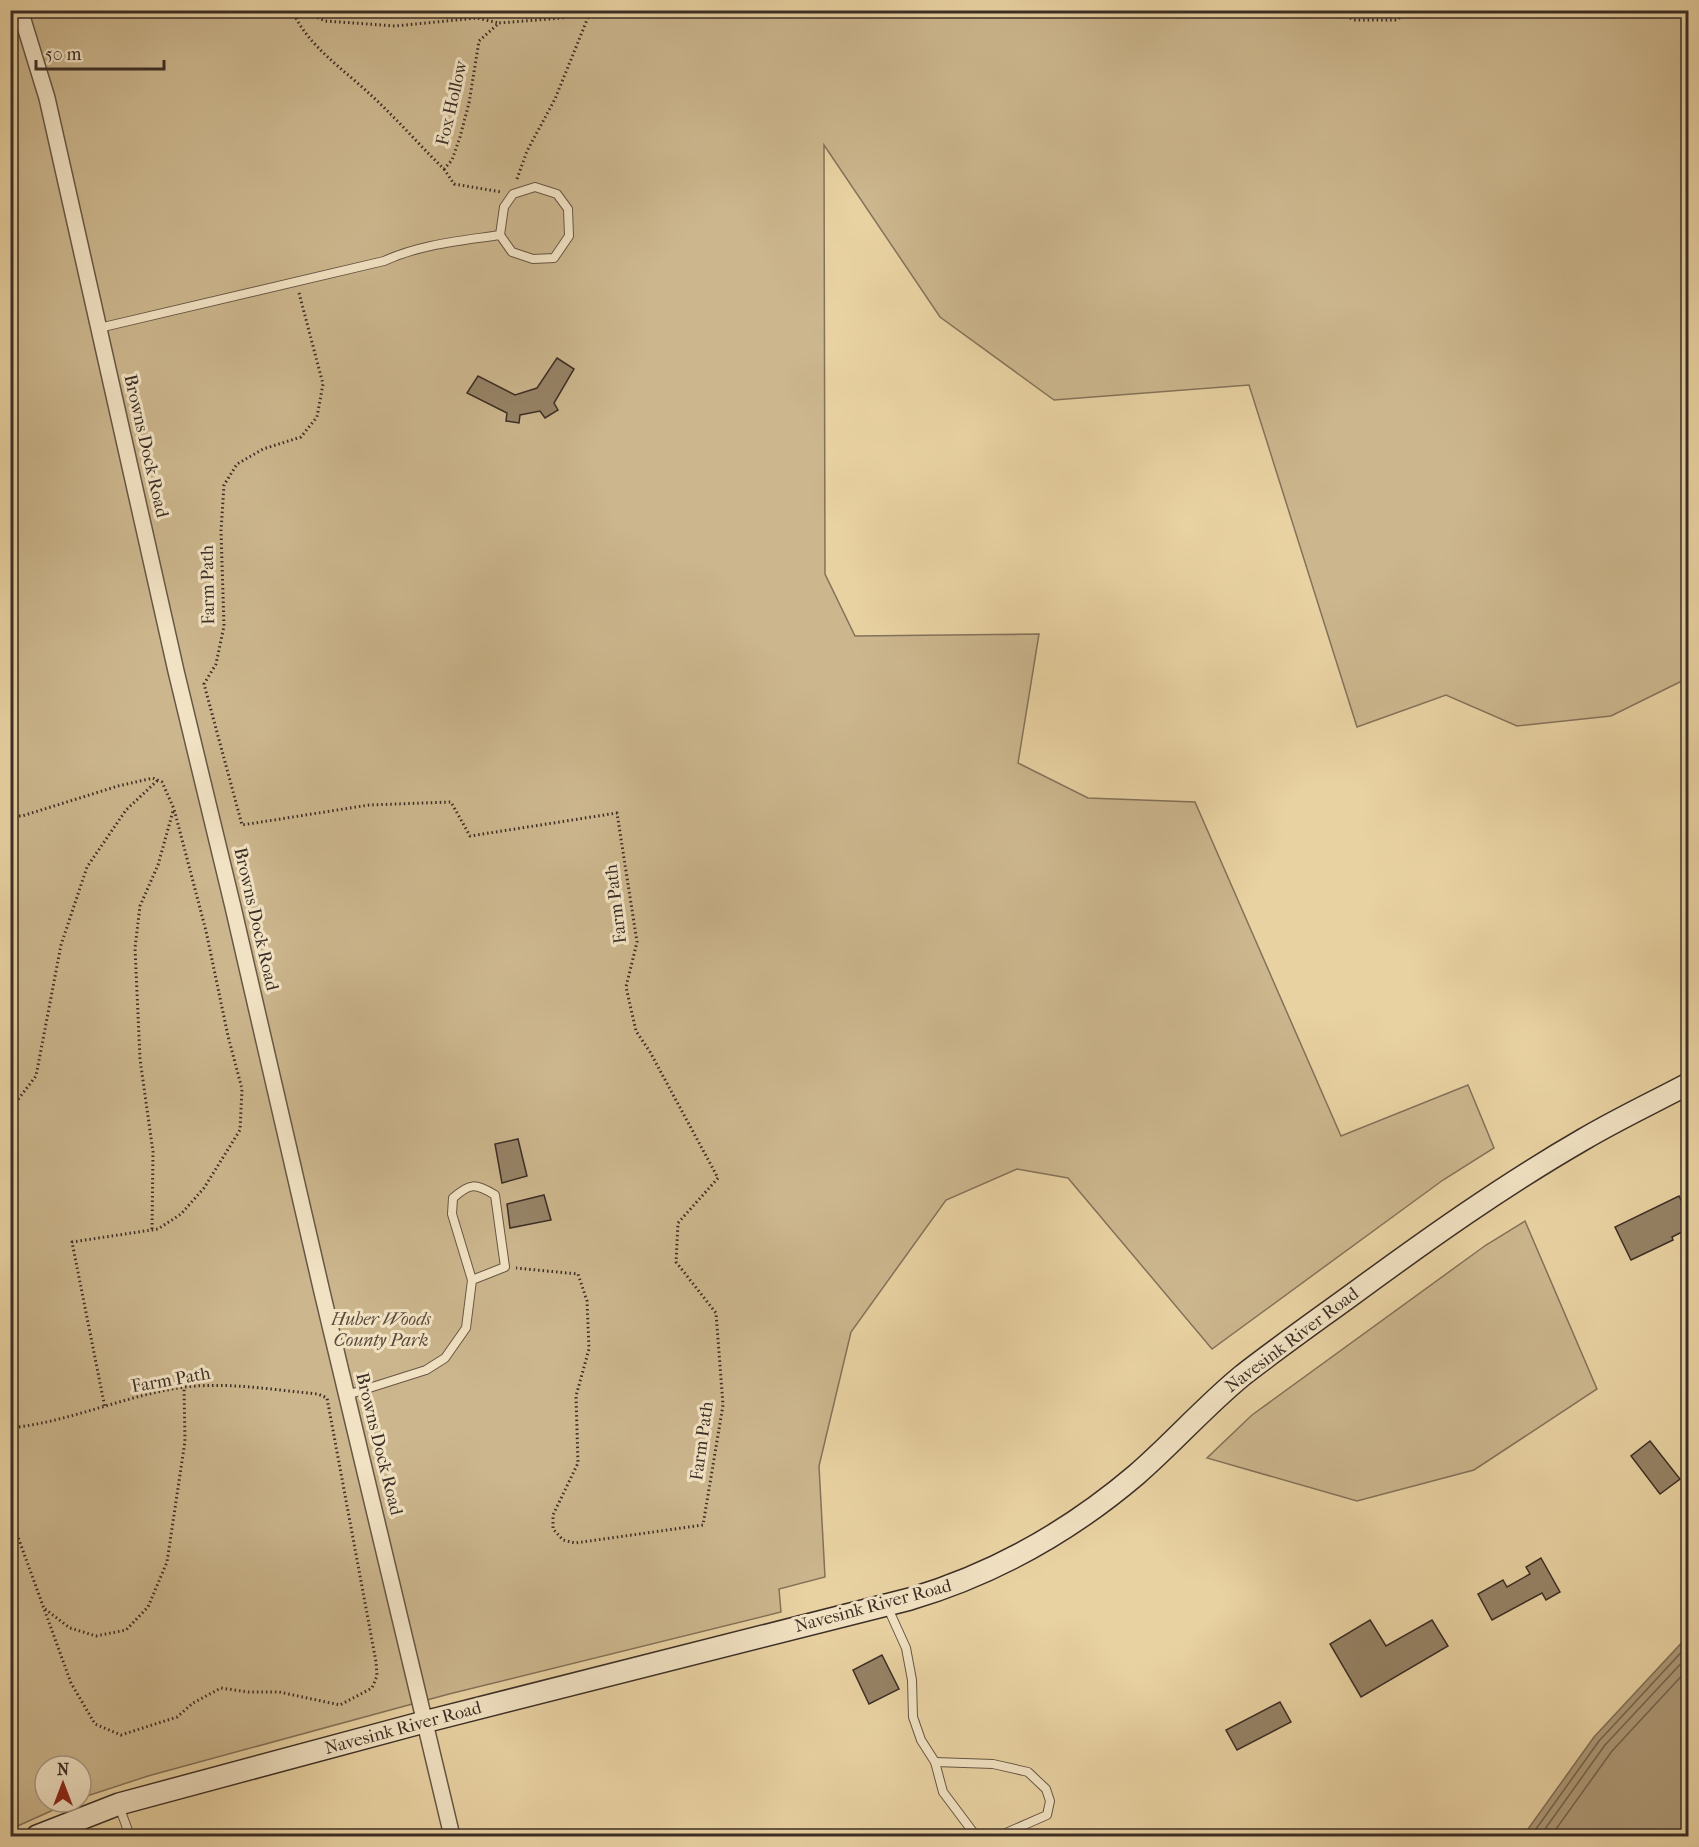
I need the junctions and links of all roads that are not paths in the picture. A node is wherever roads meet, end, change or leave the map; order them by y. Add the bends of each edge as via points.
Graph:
1 (20, 11) edge
2 (500, 235) junction
3 (99, 328) junction
4 (1689, 1084) edge
5 (472, 1280) junction
6 (347, 1395) junction
7 (886, 1605) junction
8 (424, 1722) junction
9 (935, 1762) junction
10 (119, 1804) junction
11 (37, 1836) edge
12 (130, 1836) edge
13 (452, 1836) edge
14 (976, 1836) edge
15 (999, 1836) edge

1 - 3 street, Browns Dock Road via 47,98
2 - 2 lane via 512,252 533,259 554,258 569,236 568,209 557,194 535,187 513,194 504,207
2 - 3 lane via 430,245 384,261
3 - 6 street, Browns Dock Road
4 - 7 main road, Navesink River Road via 1585,1138 1411,1251 1243,1376 1138,1473 1070,1526 973,1577
5 - 5 lane via 505,1267 495,1195 481,1186 465,1188 453,1198 452,1214
5 - 6 lane via 466,1328 445,1358 426,1370
6 - 8 street, Browns Dock Road
7 - 8 main road, Navesink River Road
7 - 9 lane via 906,1648 913,1717
8 - 10 main road, Navesink River Road
8 - 13 street, Browns Dock Road
9 - 14 lane via 943,1792
9 - 15 lane via 993,1764 1028,1772 1046,1789 1050,1801 1047,1815
10 - 11 main road, Navesink River Road via 75,1825
10 - 12 lane

